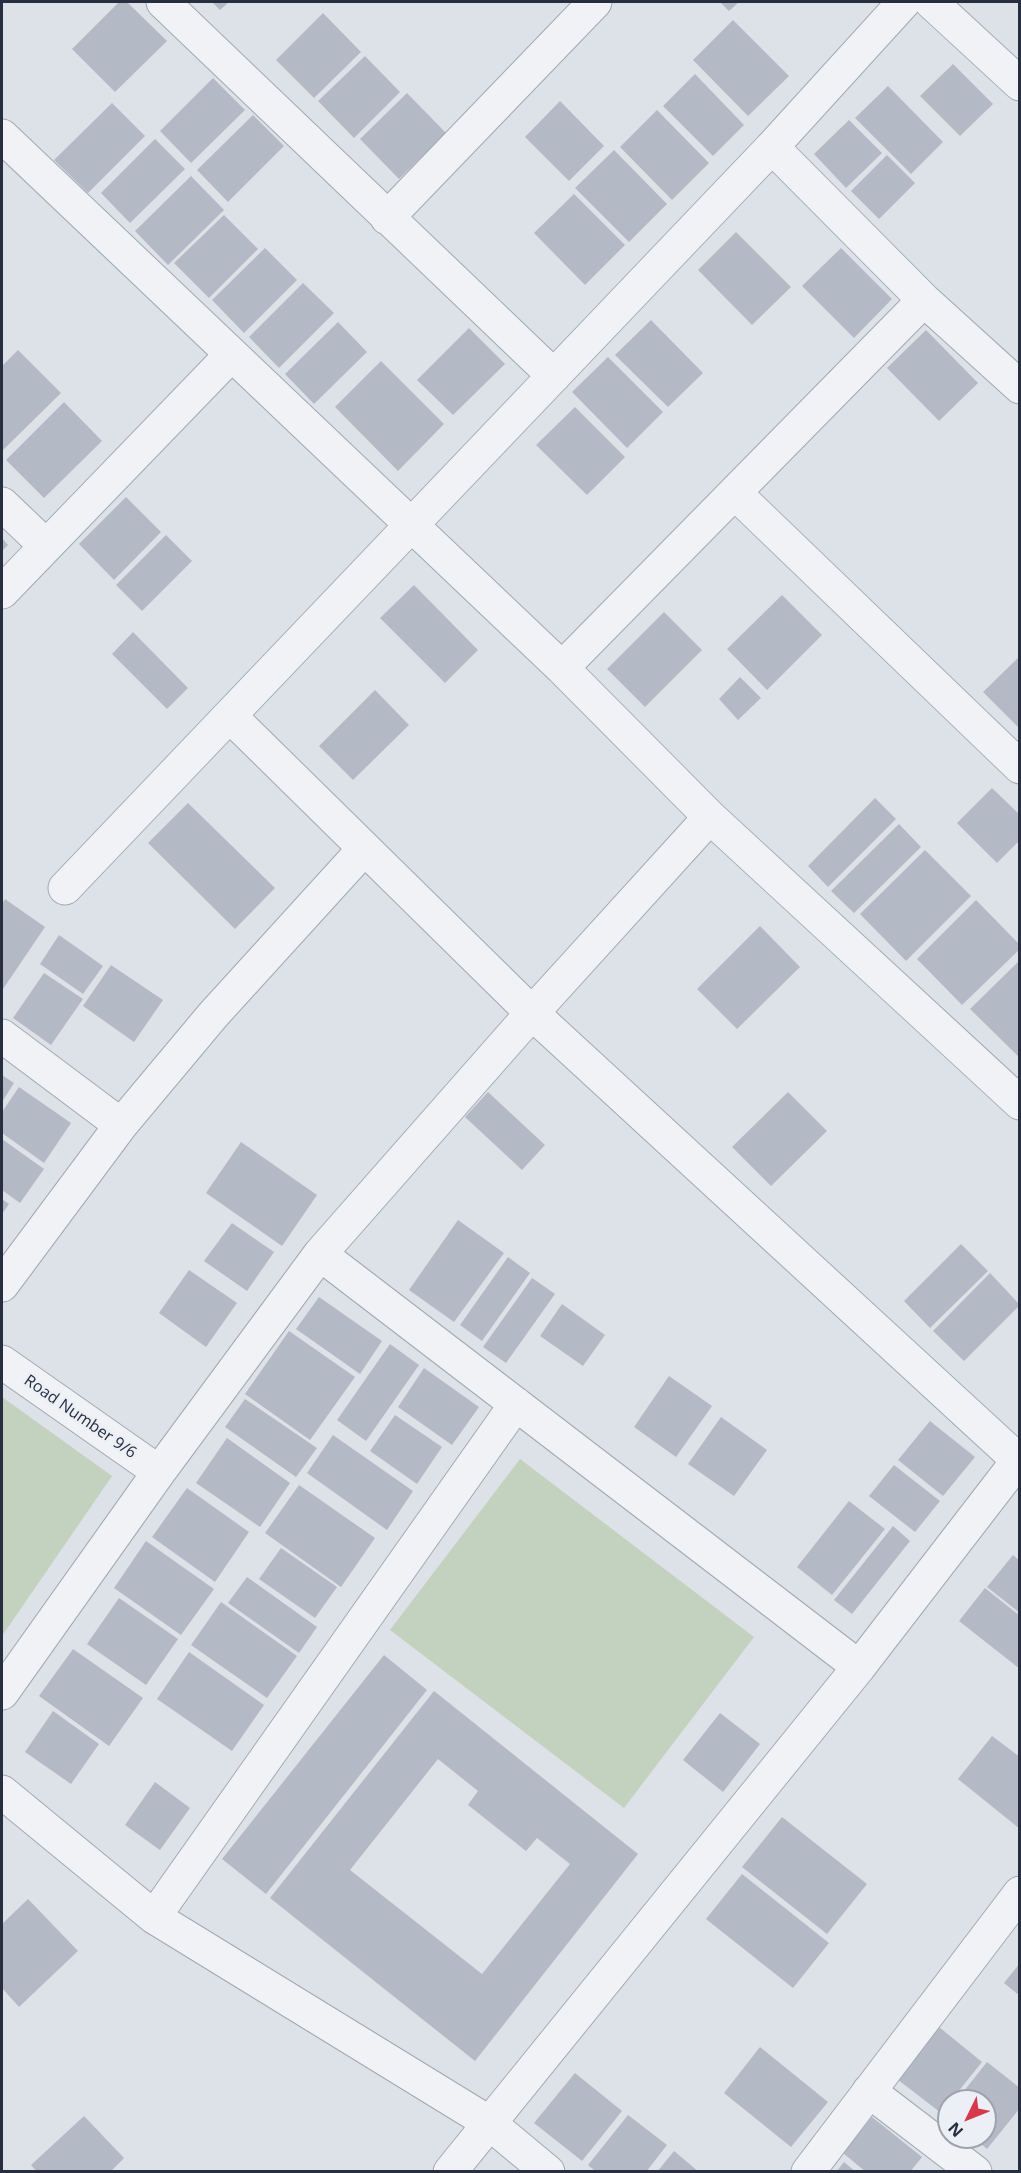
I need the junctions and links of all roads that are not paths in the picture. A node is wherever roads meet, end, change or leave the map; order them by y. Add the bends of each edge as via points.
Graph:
1 (163, 2) edge
2 (595, 2) edge
3 (904, 2) edge
4 (931, 2) edge
5 (1020, 84) edge
6 (2, 136) edge
7 (772, 147) junction
8 (387, 218) junction
9 (924, 300) junction
10 (231, 355) junction
11 (554, 376) junction
12 (1020, 387) edge
13 (736, 494) junction
14 (2, 504) edge
15 (412, 525) junction
16 (46, 546) junction
17 (2, 592) edge
18 (562, 668) junction
19 (230, 716) junction
20 (1020, 766) edge
21 (710, 817) junction
22 (364, 849) junction
23 (65, 888) dead end
24 (532, 1013) junction
25 (2, 1036) edge
26 (1020, 1103) edge
27 (121, 1125) junction
28 (320, 1254) junction
29 (2, 1285) edge
30 (2, 1362) edge
31 (516, 1404) junction
32 (1019, 1459) edge
33 (159, 1472) junction
34 (859, 1667) junction
35 (2, 1693) edge
36 (2, 1792) edge
37 (1020, 1893) edge
38 (154, 1917) junction
39 (869, 2091) junction
40 (488, 2122) junction
41 (450, 2172) edge
42 (548, 2172) edge
43 (808, 2172) edge
44 (975, 2172) edge

1 - 8 street
2 - 8 street
3 - 7 street
4 - 5 street
6 - 10 street
7 - 9 street
7 - 11 street
8 - 11 street
9 - 12 street
9 - 13 street
10 - 15 street
10 - 16 street
11 - 15 street
13 - 18 street
13 - 20 street
14 - 16 street
15 - 18 street
15 - 19 street
16 - 17 street
18 - 21 street
19 - 22 street
19 - 23 street
21 - 24 street
21 - 26 street
22 - 24 street
22 - 27 street via 213,1015
24 - 28 street
24 - 32 street
25 - 27 street
27 - 29 street
28 - 31 street
28 - 33 street
30 - 33 street, Road Number 9/6
31 - 34 street
31 - 38 street
32 - 34 street
33 - 35 street
34 - 40 street
36 - 38 street
37 - 39 street
38 - 40 street
39 - 43 street
39 - 44 street
40 - 41 street
40 - 42 street

